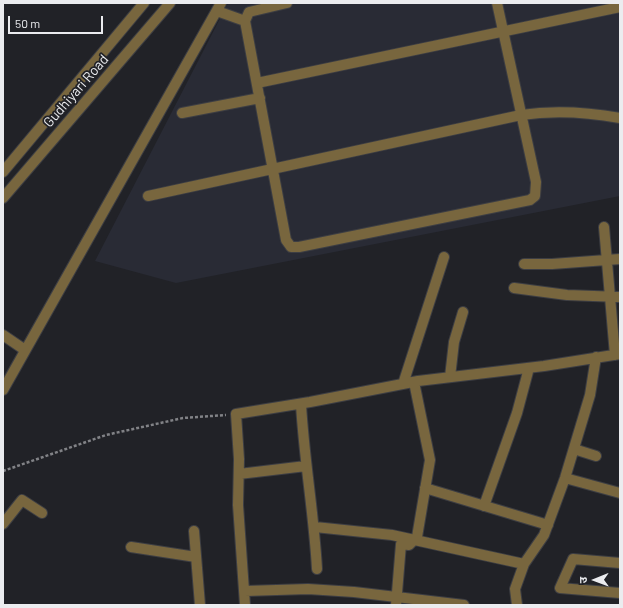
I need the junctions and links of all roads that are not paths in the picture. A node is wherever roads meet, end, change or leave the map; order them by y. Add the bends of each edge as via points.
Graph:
1 (144, 3) edge
2 (170, 3) edge
3 (288, 3) edge
4 (497, 3) edge
5 (219, 7) edge
6 (620, 7) edge
7 (245, 21) junction
8 (504, 31) junction
9 (257, 82) junction
10 (260, 98) junction
11 (182, 113) dead end
12 (521, 115) junction
13 (620, 118) edge
14 (274, 169) junction
15 (3, 172) edge
16 (148, 196) dead end
17 (3, 198) edge
18 (604, 227) dead end
19 (444, 257) dead end
20 (620, 259) edge
21 (606, 261) junction
22 (524, 264) dead end
23 (514, 288) dead end
24 (609, 297) junction
25 (620, 297) edge
26 (463, 312) dead end
27 (3, 335) edge
28 (25, 350) junction
29 (617, 354) edge
30 (596, 358) junction
31 (529, 368) junction
32 (450, 377) junction
33 (414, 382) junction
34 (403, 384) junction
35 (3, 390) edge
36 (301, 404) junction
37 (574, 449) junction
38 (596, 456) dead end
39 (306, 466) junction
40 (239, 474) junction
41 (565, 478) junction
42 (425, 488) junction
43 (620, 493) edge
44 (484, 506) junction
45 (42, 513) dead end
46 (3, 524) edge
47 (548, 525) junction
48 (315, 528) junction
49 (194, 531) dead end
50 (414, 540) junction
51 (131, 547) dead end
52 (196, 557) junction
53 (524, 564) junction
54 (620, 564) edge
55 (317, 569) dead end
56 (245, 591) junction
57 (620, 593) edge
58 (397, 601) edge
59 (200, 605) edge
60 (245, 605) edge
61 (464, 605) edge
62 (517, 605) edge

1 - 15 street, Gudhiyari Road
2 - 17 street, Gudhiyari Road
3 - 7 street via 249,12
4 - 8 street
5 - 7 street
5 - 28 street
6 - 8 street
7 - 9 street
8 - 9 street
8 - 12 street
9 - 10 street
10 - 11 street
10 - 14 street
12 - 13 street via 560,111
12 - 14 street
12 - 14 street via 536,182 535,196 522,201 352,238 291,247 286,240
14 - 16 street
18 - 21 street
19 - 34 street
20 - 21 street
21 - 22 street
21 - 24 street
23 - 24 street
24 - 25 street
24 - 29 street
26 - 32 street via 454,342
27 - 28 street
28 - 35 street
29 - 30 street
30 - 31 street
30 - 37 street via 590,395
31 - 32 street
31 - 44 street via 517,413
32 - 33 street
33 - 34 street
33 - 42 street via 430,460
34 - 36 street
36 - 39 street
36 - 40 street via 236,414
37 - 38 street
37 - 41 street
39 - 40 street
39 - 48 street
40 - 56 street via 238,505
41 - 43 street
41 - 47 street
42 - 44 street
42 - 50 street via 417,538
44 - 47 street
45 - 46 street via 22,500
47 - 53 street
48 - 50 street via 392,535
48 - 55 street
49 - 52 street
50 - 53 street
50 - 58 street via 409,545 401,544
51 - 52 street
52 - 59 street
53 - 62 street via 515,589
54 - 57 street via 572,559 560,588
56 - 58 street via 308,589 354,592
56 - 60 street
58 - 61 street

